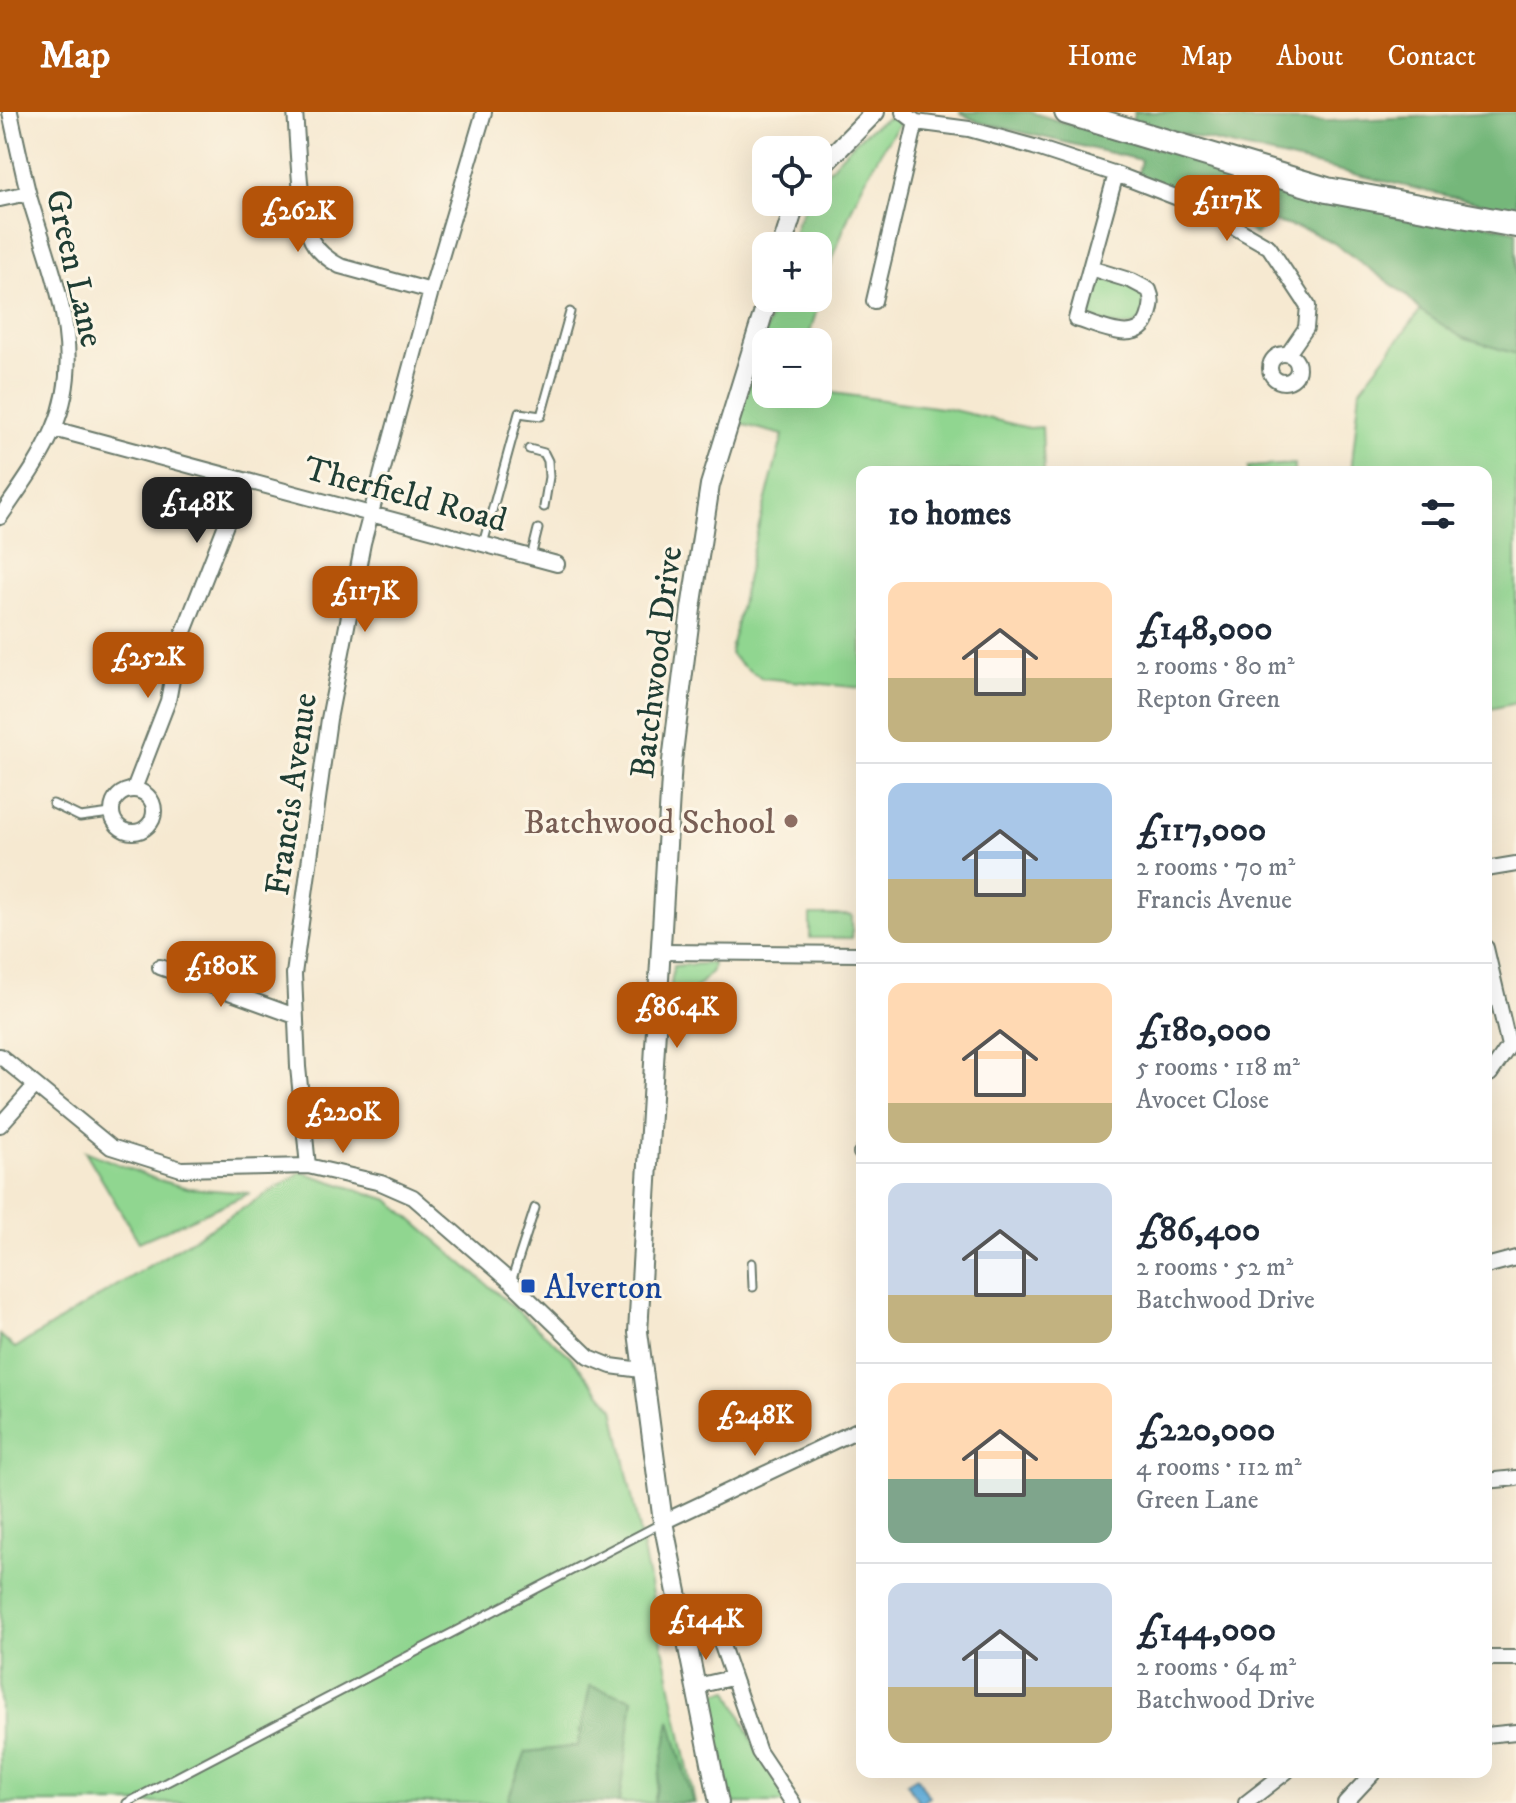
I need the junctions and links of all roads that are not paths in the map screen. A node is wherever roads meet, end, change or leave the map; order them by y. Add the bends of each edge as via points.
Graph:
1 (10, 112) edge
2 (295, 112) edge
3 (484, 112) edge
4 (875, 112) edge
5 (903, 112) edge
6 (1067, 112) edge
7 (916, 122) junction
8 (832, 156) edge
9 (1116, 174) junction
10 (28, 193) junction
11 (0, 199) edge
12 (1516, 225) edge
13 (1090, 268) junction
14 (431, 291) junction
15 (874, 301) dead end
16 (570, 312) dead end
17 (764, 312) edge
18 (1288, 354) dead end
19 (54, 429) junction
20 (529, 449) dead end
21 (243, 481) junction
22 (544, 507) dead end
23 (372, 513) junction
24 (0, 517) edge
25 (538, 529) dead end
26 (483, 544) junction
27 (531, 557) junction
28 (557, 564) dead end
29 (134, 789) junction
30 (53, 804) dead end
31 (111, 813) junction
32 (1516, 864) edge
33 (1492, 868) edge
34 (661, 952) junction
35 (856, 954) edge
36 (160, 967) dead end
37 (1492, 970) edge
38 (295, 1016) junction
39 (1513, 1045) edge
40 (0, 1056) edge
41 (1492, 1071) edge
42 (34, 1087) junction
43 (0, 1125) edge
44 (308, 1166) junction
45 (535, 1208) dead end
46 (1516, 1258) edge
47 (752, 1263) dead end
48 (1492, 1264) edge
49 (511, 1282) junction
50 (753, 1287) dead end
51 (641, 1370) junction
52 (856, 1431) edge
53 (1516, 1478) edge
54 (1492, 1480) edge
55 (663, 1522) junction
56 (718, 1634) dead end
57 (1492, 1658) edge
58 (1516, 1658) edge
59 (731, 1678) junction
60 (697, 1686) junction
61 (1516, 1732) edge
62 (1492, 1734) edge
63 (1275, 1778) edge
64 (1368, 1778) edge
65 (127, 1803) edge
66 (719, 1803) edge
67 (793, 1803) edge
68 (1246, 1803) edge
69 (1345, 1803) edge

1 - 10 street, Green Lane
2 - 14 street via 305,222 315,246 340,266
3 - 14 street, Francis Avenue
4 - 8 street
5 - 7 street
6 - 12 main road via 1327,190
7 - 9 street via 969,129
7 - 15 street
9 - 13 street
9 - 18 street via 1196,205 1269,247 1308,306 1306,328
10 - 11 street
10 - 19 street, Green Lane via 62,306 69,354 66,392
13 - 13 street via 1076,319 1125,333 1140,331 1150,311 1149,290
14 - 23 street, Francis Avenue
16 - 26 lane via 541,416 519,413
17 - 34 street, Batchwood Drive via 710,485 672,761
19 - 21 street, Therfield Road
19 - 24 street, Green Lane
20 - 22 lane via 544,453 548,461
21 - 23 street, Therfield Road
21 - 29 street via 178,647 168,701
23 - 26 street, Therfield Road
23 - 38 street, Francis Avenue via 329,719 294,974
25 - 27 lane
26 - 27 street, Therfield Road
27 - 28 street, Therfield Road
29 - 31 street via 120,793
29 - 31 street via 152,801 154,816 146,828 124,831
30 - 31 lane via 80,817
32 - 33 street
34 - 35 street
34 - 51 street, Batchwood Drive via 638,1332
36 - 38 street
37 - 39 street
38 - 44 street, Francis Avenue
39 - 41 street
40 - 42 street
42 - 43 street
42 - 44 street via 111,1147 181,1169
44 - 49 street via 381,1183 413,1197
45 - 49 lane
46 - 48 street
47 - 50 lane
49 - 51 street via 589,1357
51 - 55 street, Batchwood Drive
52 - 55 street
53 - 54 street
55 - 60 street, Batchwood Drive
55 - 65 lane
56 - 59 street
57 - 58 street
59 - 60 street
59 - 67 street via 759,1752
60 - 66 street, Batchwood Drive
61 - 62 street
63 - 68 street
64 - 69 street

